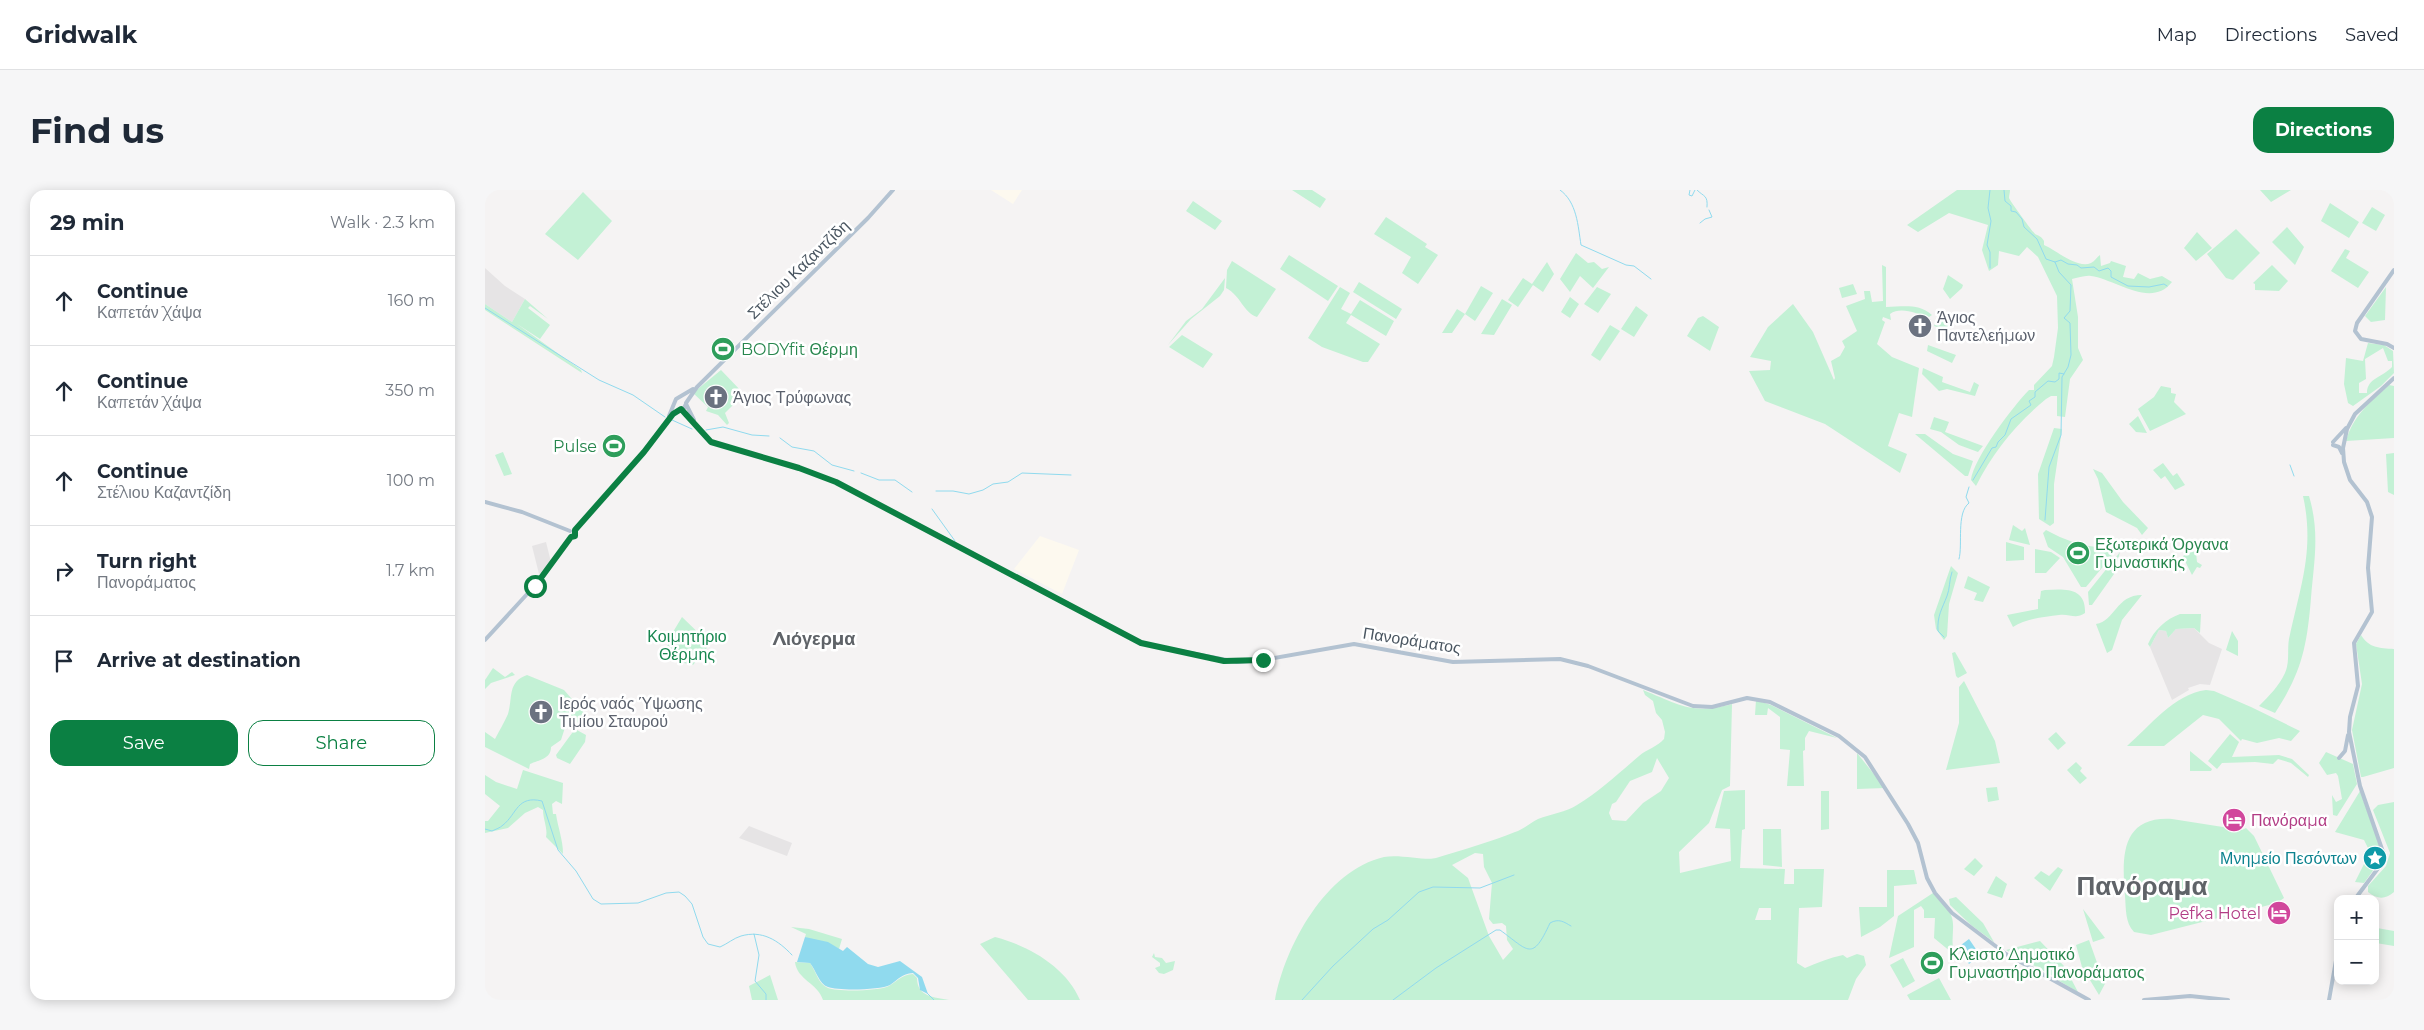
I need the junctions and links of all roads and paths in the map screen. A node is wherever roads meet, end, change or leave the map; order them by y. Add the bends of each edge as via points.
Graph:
1 (893, 190) edge
2 (2394, 270) edge
3 (2394, 348) edge
4 (2394, 378) edge
5 (697, 387) junction
6 (681, 397) junction
7 (674, 403) junction
8 (686, 403) junction
9 (681, 409) junction
10 (668, 418) junction
11 (2347, 427) junction
12 (701, 431) junction
13 (2343, 460) junction
14 (485, 502) edge
15 (572, 531) junction
16 (485, 640) edge
17 (2349, 732) junction
18 (2339, 758) dead end
19 (2358, 895) edge
20 (2334, 972) edge
21 (2089, 1000) edge
22 (2144, 1000) edge
23 (2228, 1000) edge
24 (2329, 1000) edge

1 - 5 main road, Στέλιου Καζαντζίδη
2 - 3 main road via 2355,330 2361,339
4 - 11 main road via 2361,408
5 - 6 main road, Στέλιου Καζαντζίδη
5 - 8 main road, Στέλιου Καζαντζίδη
6 - 7 main road
6 - 8 main road
7 - 9 main road
7 - 10 main road
8 - 9 main road
8 - 12 main road, Πανοράματος
9 - 10 main road
9 - 12 main road, Πανοράματος
10 - 15 main road via 656,437
11 - 13 main road
11 - 13 main road via 2333,443 2341,450
12 - 21 main road, Πανοράματος via 713,443 836,482 1127,636 1154,646 1237,662 1354,644 1453,662 1560,659 1588,666 1696,707 1712,707 1747,698 1770,702 1839,736 1865,757 1918,843 1927,878 1935,893 1952,913 2006,954
13 - 17 main road via 2350,480 2367,502 2371,516 2368,568 2372,612 2354,643 2358,686
14 - 15 main road
15 - 16 main road via 575,536 571,537 540,580
17 - 18 main road via 2345,751
17 - 19 main road via 2358,779 2383,857
20 - 24 main road
22 - 23 main road via 2190,996

